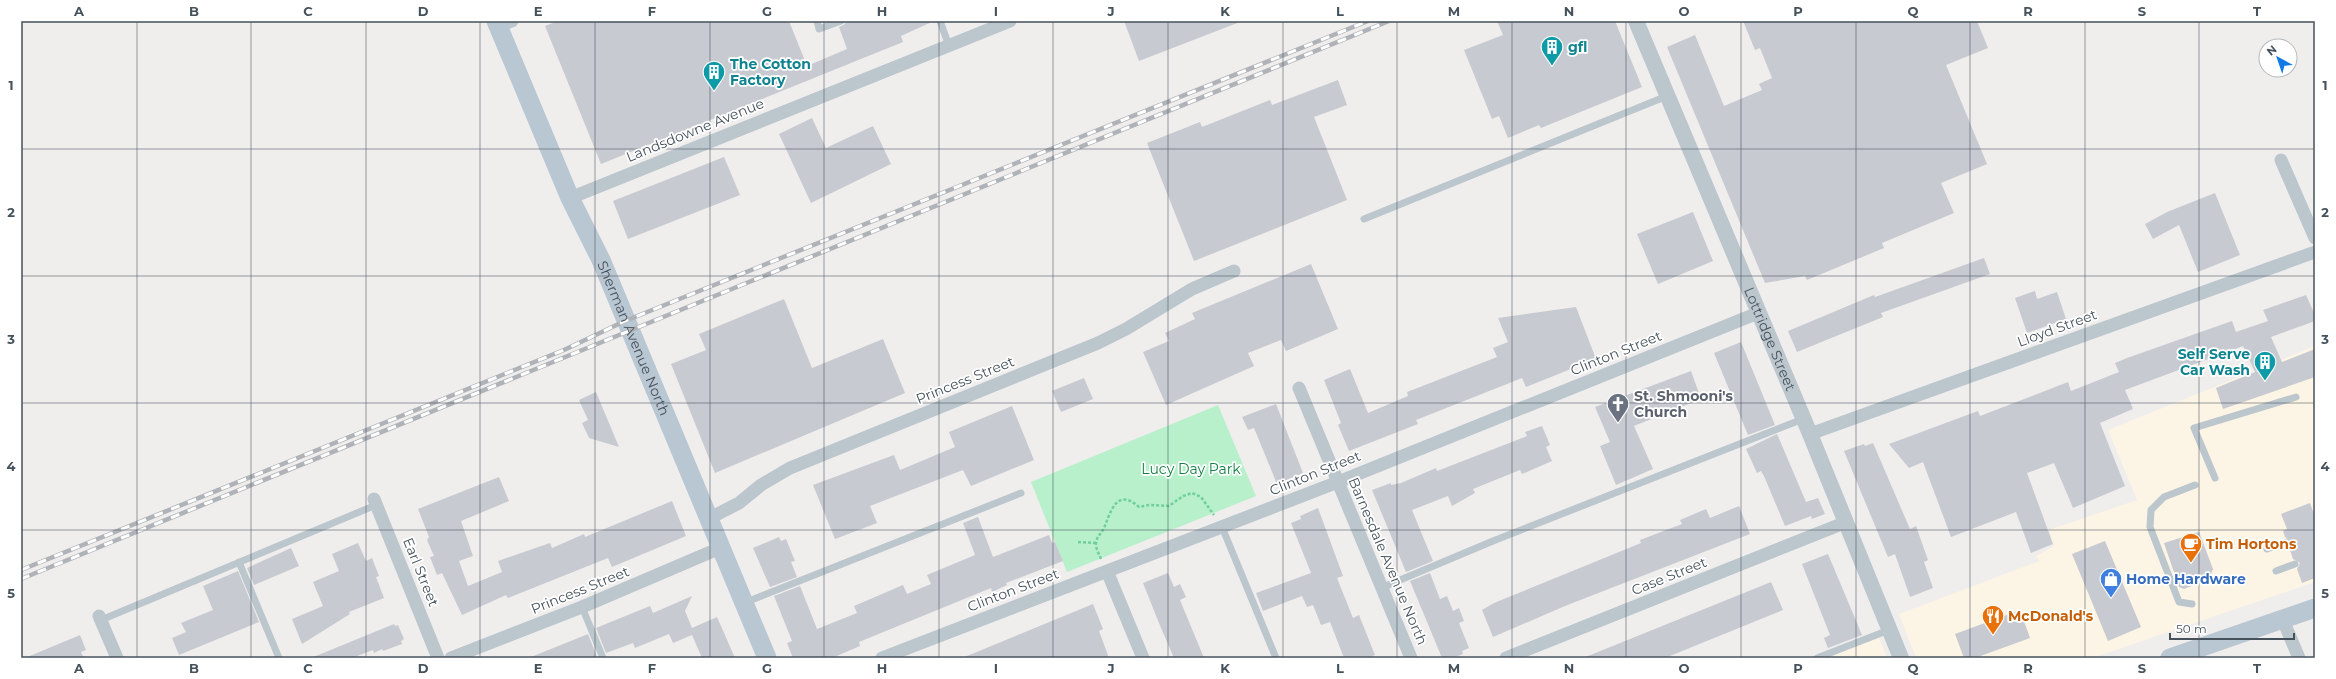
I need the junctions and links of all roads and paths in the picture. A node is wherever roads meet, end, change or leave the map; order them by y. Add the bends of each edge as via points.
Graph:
1 (817, 21) edge
2 (841, 21) edge
3 (940, 21) edge
4 (1010, 21) edge
5 (1636, 21) edge
6 (502, 23) edge
7 (949, 46) junction
8 (1667, 96) junction
9 (2281, 160) dead end
10 (570, 198) junction
11 (1364, 219) dead end
12 (2315, 238) edge
13 (2315, 252) edge
14 (1234, 271) dead end
15 (1758, 313) junction
16 (1299, 388) dead end
17 (2296, 398) dead end
18 (1803, 420) junction
19 (1810, 434) junction
20 (2214, 478) dead end
21 (1338, 482) junction
22 (2195, 485) dead end
23 (1021, 493) dead end
24 (375, 502) joint
25 (708, 519) junction
26 (1844, 524) junction
27 (1222, 527) junction
28 (1078, 542) dead end
29 (2287, 542) dead end
30 (1096, 543) junction
31 (720, 548) junction
32 (2267, 549) dead end
33 (239, 562) junction
34 (2295, 564) dead end
35 (1107, 571) junction
36 (2276, 571) dead end
37 (1381, 588) junction
38 (744, 603) junction
39 (2192, 604) dead end
40 (582, 607) junction
41 (2315, 608) edge
42 (100, 618) joint
43 (2283, 620) junction
44 (1889, 630) junction
45 (117, 658) edge
46 (279, 658) edge
47 (438, 658) edge
48 (451, 658) edge
49 (603, 658) edge
50 (767, 658) edge
51 (882, 658) edge
52 (1143, 658) edge
53 (1276, 658) edge
54 (1411, 658) edge
55 (1506, 658) edge
56 (1817, 658) edge
57 (1901, 658) edge
58 (2170, 658) edge
59 (2299, 658) edge

1 - 2 lane via 820,29
3 - 7 lane
4 - 7 street, Landsdowne Avenue
5 - 8 street, Lottridge Street
6 - 10 main road, Sherman Avenue North
7 - 10 street, Landsdowne Avenue
8 - 11 lane
8 - 15 street, Lottridge Street
9 - 12 street
10 - 25 main road, Sherman Avenue North via 601,260
13 - 19 street, Lloyd Street
14 - 25 street, Princess Street via 1192,289 1098,343 790,468 761,485 739,503
15 - 18 street, Lottridge Street
15 - 21 street, Clinton Street
16 - 21 street, Barnesdale Avenue North
17 - 20 lane via 2194,428
18 - 19 street, Lottridge Street
18 - 37 lane via 1493,541
19 - 26 street, Lottridge Street
21 - 27 street, Clinton Street
21 - 37 street, Barnesdale Avenue North
22 - 39 lane via 2164,497 2151,510 2150,527 2179,602
23 - 38 lane
24 - 33 lane
24 - 47 street, Earl Street
25 - 31 main road, Sherman Avenue North
26 - 44 street, Lottridge Street
26 - 55 street, Case Street
27 - 30 path via 1197,494 1188,494 1173,504 1164,506 1139,507 1124,500 1110,510
27 - 35 street, Clinton Street
27 - 53 lane
28 - 30 path
29 - 32 lane
30 - 35 path
31 - 38 main road, Sherman Avenue North
31 - 40 street, Princess Street
33 - 42 lane
33 - 46 lane
34 - 36 lane
35 - 51 street, Clinton Street
35 - 52 street
37 - 54 street, Barnesdale Avenue North
38 - 50 main road, Sherman Avenue North
40 - 48 street, Princess Street
40 - 49 lane
41 - 43 main road
42 - 45 street
43 - 58 main road
43 - 59 street
44 - 56 lane
44 - 57 street, Lottridge Street

